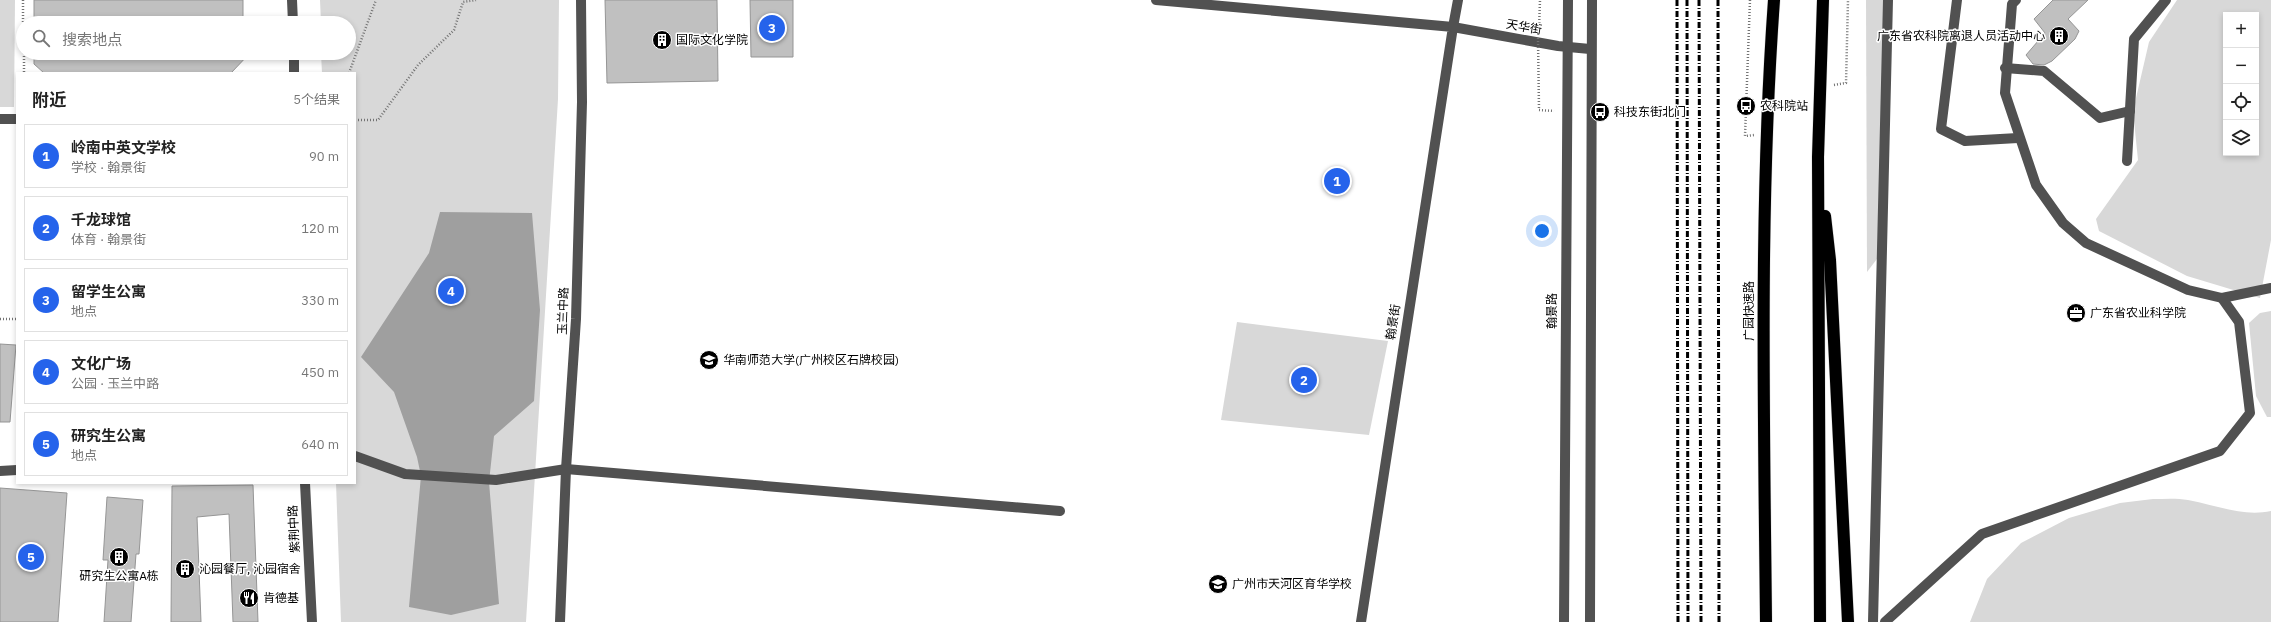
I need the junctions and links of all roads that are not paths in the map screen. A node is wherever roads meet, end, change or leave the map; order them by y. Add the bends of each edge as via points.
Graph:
1 (292, 0) edge
2 (581, 0) edge
3 (1156, 0) edge
4 (1458, 0) edge
5 (1568, 0) edge
6 (1592, 0) edge
7 (1774, 0) edge
8 (1823, 0) edge
9 (1888, 0) edge
10 (1957, 0) edge
11 (2016, 0) edge
12 (2166, 0) edge
13 (293, 16) edge
14 (1453, 27) junction
15 (1569, 47) junction
16 (1590, 49) junction
17 (294, 60) edge
18 (2005, 68) junction
19 (294, 72) edge
20 (2130, 111) junction
21 (0, 119) edge
22 (16, 119) edge
23 (2018, 138) junction
24 (1818, 157) junction
25 (2127, 162) dead end
26 (2271, 288) edge
27 (2222, 298) junction
28 (356, 456) edge
29 (566, 469) junction
30 (16, 470) edge
31 (0, 471) edge
32 (305, 484) edge
33 (1060, 511) dead end
34 (312, 622) edge
35 (560, 622) edge
36 (1361, 622) edge
37 (1564, 622) edge
38 (1590, 622) edge
39 (1766, 622) edge
40 (1820, 622) edge
41 (1848, 622) edge
42 (1873, 622) edge
43 (1885, 622) edge

1 - 13 street
2 - 29 street, 玉兰中路 via 582,102 576,312
3 - 14 street, 天华街
4 - 14 street
5 - 15 street, 翰景路
6 - 16 street
7 - 39 highway, 广园快速路 via 1766,134 1763,268
8 - 24 highway
9 - 42 street
10 - 23 street via 1941,129 1965,141
11 - 18 street via 2012,4
12 - 20 street via 2134,39
14 - 15 street, 天华街
14 - 36 street, 翰景街
15 - 16 street, 天华街
15 - 37 street, 翰景路 via 1566,111
16 - 38 street
17 - 19 street
18 - 20 street via 2044,71 2100,118
18 - 23 street via 2005,93
20 - 25 street
21 - 22 street
23 - 27 street via 2036,185 2063,223 2086,243 2188,290
24 - 40 highway
24 - 41 highway via 1830,260
26 - 27 street
27 - 43 street via 2239,322 2250,413 2220,451 1982,534
28 - 29 street via 405,474 496,480
29 - 33 street
29 - 35 street, 玉兰中路
30 - 31 street
32 - 34 street, 紫荆中路

